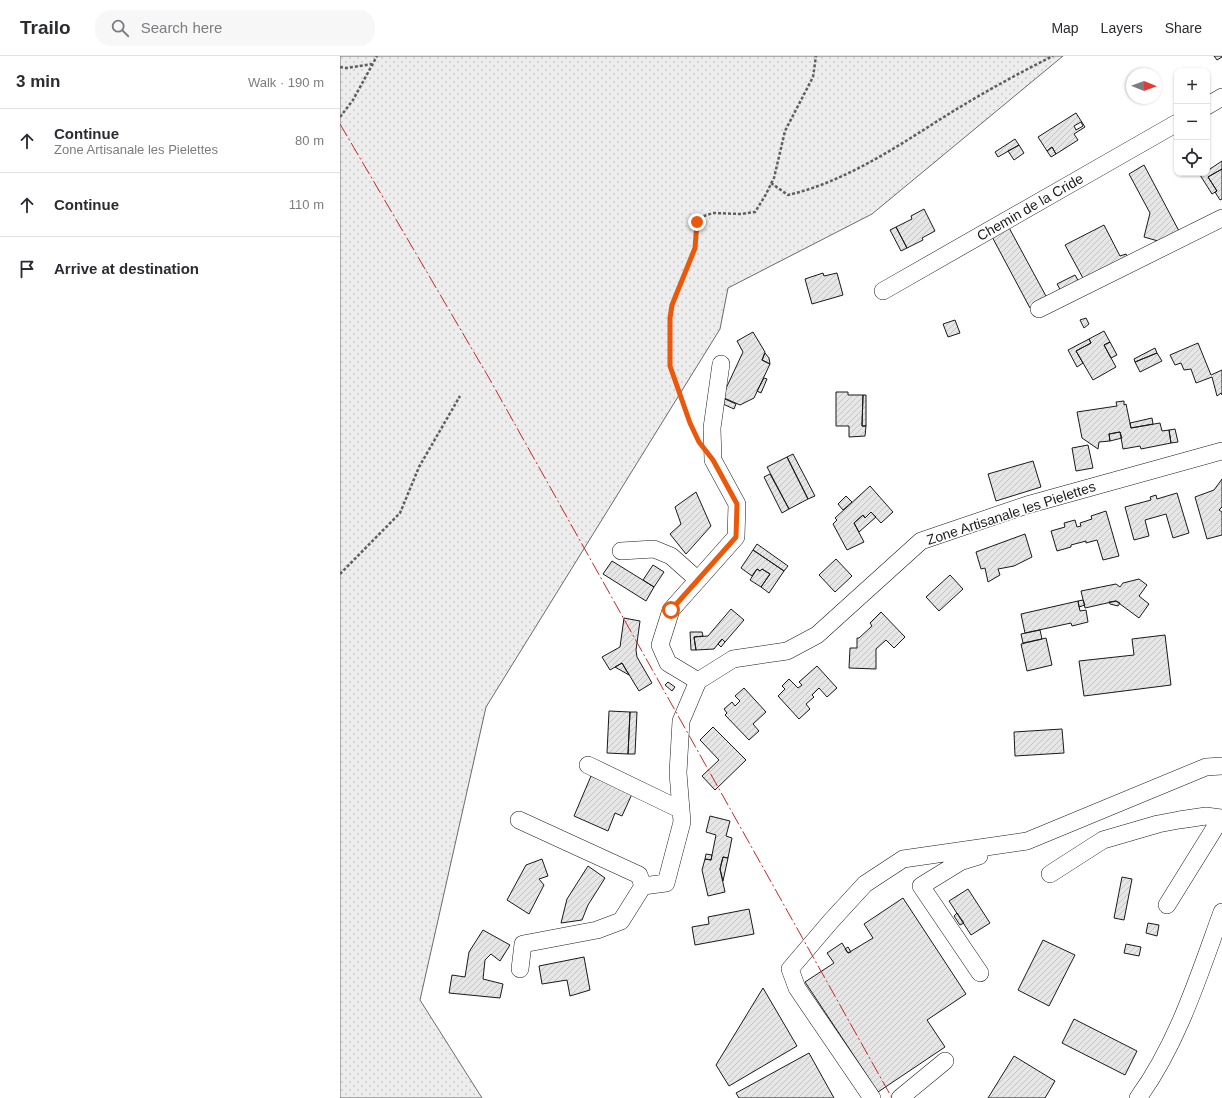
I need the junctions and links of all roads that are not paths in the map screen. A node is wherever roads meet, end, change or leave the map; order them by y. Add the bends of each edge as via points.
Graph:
1 (1222, 97) edge
2 (1210, 104) edge
3 (1174, 125) edge
4 (1222, 218) edge
5 (883, 291) dead end
6 (1039, 309) dead end
7 (722, 364) dead end
8 (1222, 451) edge
9 (621, 551) dead end
10 (698, 580) junction
11 (698, 681) junction
12 (588, 765) dead end
13 (1214, 766) edge
14 (681, 808) junction
15 (1221, 818) edge
16 (519, 820) dead end
17 (1027, 841) junction
18 (1050, 874) dead end
19 (643, 886) junction
20 (1167, 905) dead end
21 (1222, 912) edge
22 (520, 969) dead end
23 (980, 973) dead end
24 (945, 1061) dead end
25 (872, 1098) edge
26 (900, 1098) edge
27 (1138, 1098) edge

1 - 2 street
3 - 5 street, Chemin de la Cride
4 - 6 street
7 - 10 street via 712,428 713,460 737,504 736,537
8 - 11 street, Zone Artisanale les Pielettes via 1027,505 921,541 817,635 787,651 733,659
9 - 10 street via 654,549 671,556
10 - 11 street via 671,610 660,646 668,663
11 - 14 street via 682,721 678,773
12 - 14 street via 674,807
13 - 17 street
14 - 19 street via 682,822 666,883
15 - 18 street via 1206,816 1179,820 1103,840
15 - 20 street
16 - 19 street via 638,875
17 - 23 street via 960,862 921,886
17 - 25 street via 903,859 865,884 790,969 797,988
19 - 22 street via 622,922 597,930 523,944
21 - 27 street via 1176,1031
24 - 26 street

